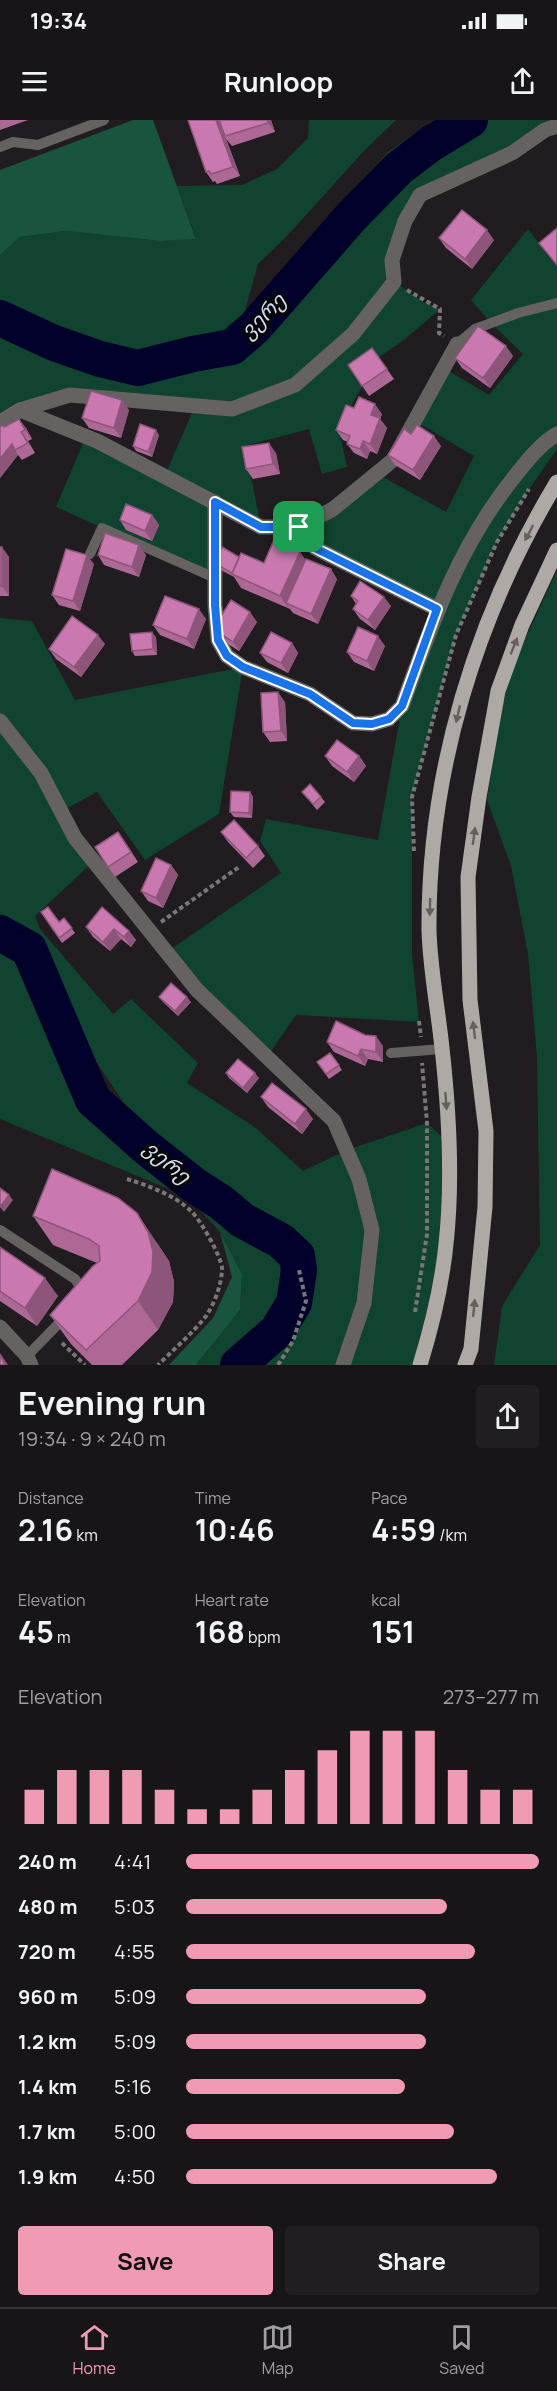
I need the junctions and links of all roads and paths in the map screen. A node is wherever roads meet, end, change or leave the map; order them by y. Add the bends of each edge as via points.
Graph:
1 (104, 120) edge
2 (557, 126) edge
3 (0, 147) edge
4 (394, 282) junction
5 (557, 303) edge
6 (457, 344) junction
7 (20, 410) junction
8 (0, 422) edge
9 (557, 434) edge
10 (557, 482) edge
11 (215, 502) junction
12 (299, 527) junction
13 (557, 550) edge
14 (90, 554) dead end
15 (215, 578) junction
16 (437, 609) junction
17 (0, 721) edge
18 (239, 867) dead end
19 (150, 931) junction
20 (442, 1049) junction
21 (392, 1053) dead end
22 (127, 1179) dead end
23 (0, 1230) edge
24 (299, 1270) dead end
25 (0, 1327) edge
26 (62, 1343) edge
27 (29, 1360) edge
28 (85, 1365) edge
29 (158, 1365) edge
30 (278, 1365) edge
31 (343, 1365) edge
32 (420, 1365) edge
33 (465, 1365) edge

1 - 3 lane via 38,145 13,142
2 - 4 street via 512,153 420,195 405,221 392,260
4 - 6 path via 440,309 439,333
4 - 7 street via 353,334 295,385 232,409 70,394
5 - 6 lane via 475,329
6 - 12 street via 393,460 333,509
7 - 8 street
7 - 11 street via 97,441
9 - 16 street via 536,450 496,500
10 -> 20 main road via 510,568 482,635 443,774 429,932
11 - 12 street via 261,527
11 - 15 street
12 - 16 street via 315,548
33 -> 13 main road via 471,1349 485,1207 486,1131 470,1000 468,877 498,691 522,625
14 - 15 lane via 102,528
15 - 16 street via 218,640 227,656 243,667 310,694 353,723 372,724 389,719 402,706
17 - 19 street via 41,773 75,838
18 - 19 path
19 - 31 street via 197,990 334,1121 359,1179 372,1230 364,1303
20 - 21 lane
20 -> 32 main road via 449,1143 446,1244 433,1322
22 - 29 path via 170,1197 192,1212 222,1266 220,1285 207,1315
23 - 27 lane via 75,1279 81,1288 81,1300
24 - 30 path via 306,1301 293,1341
25 - 27 street
26 - 28 path

